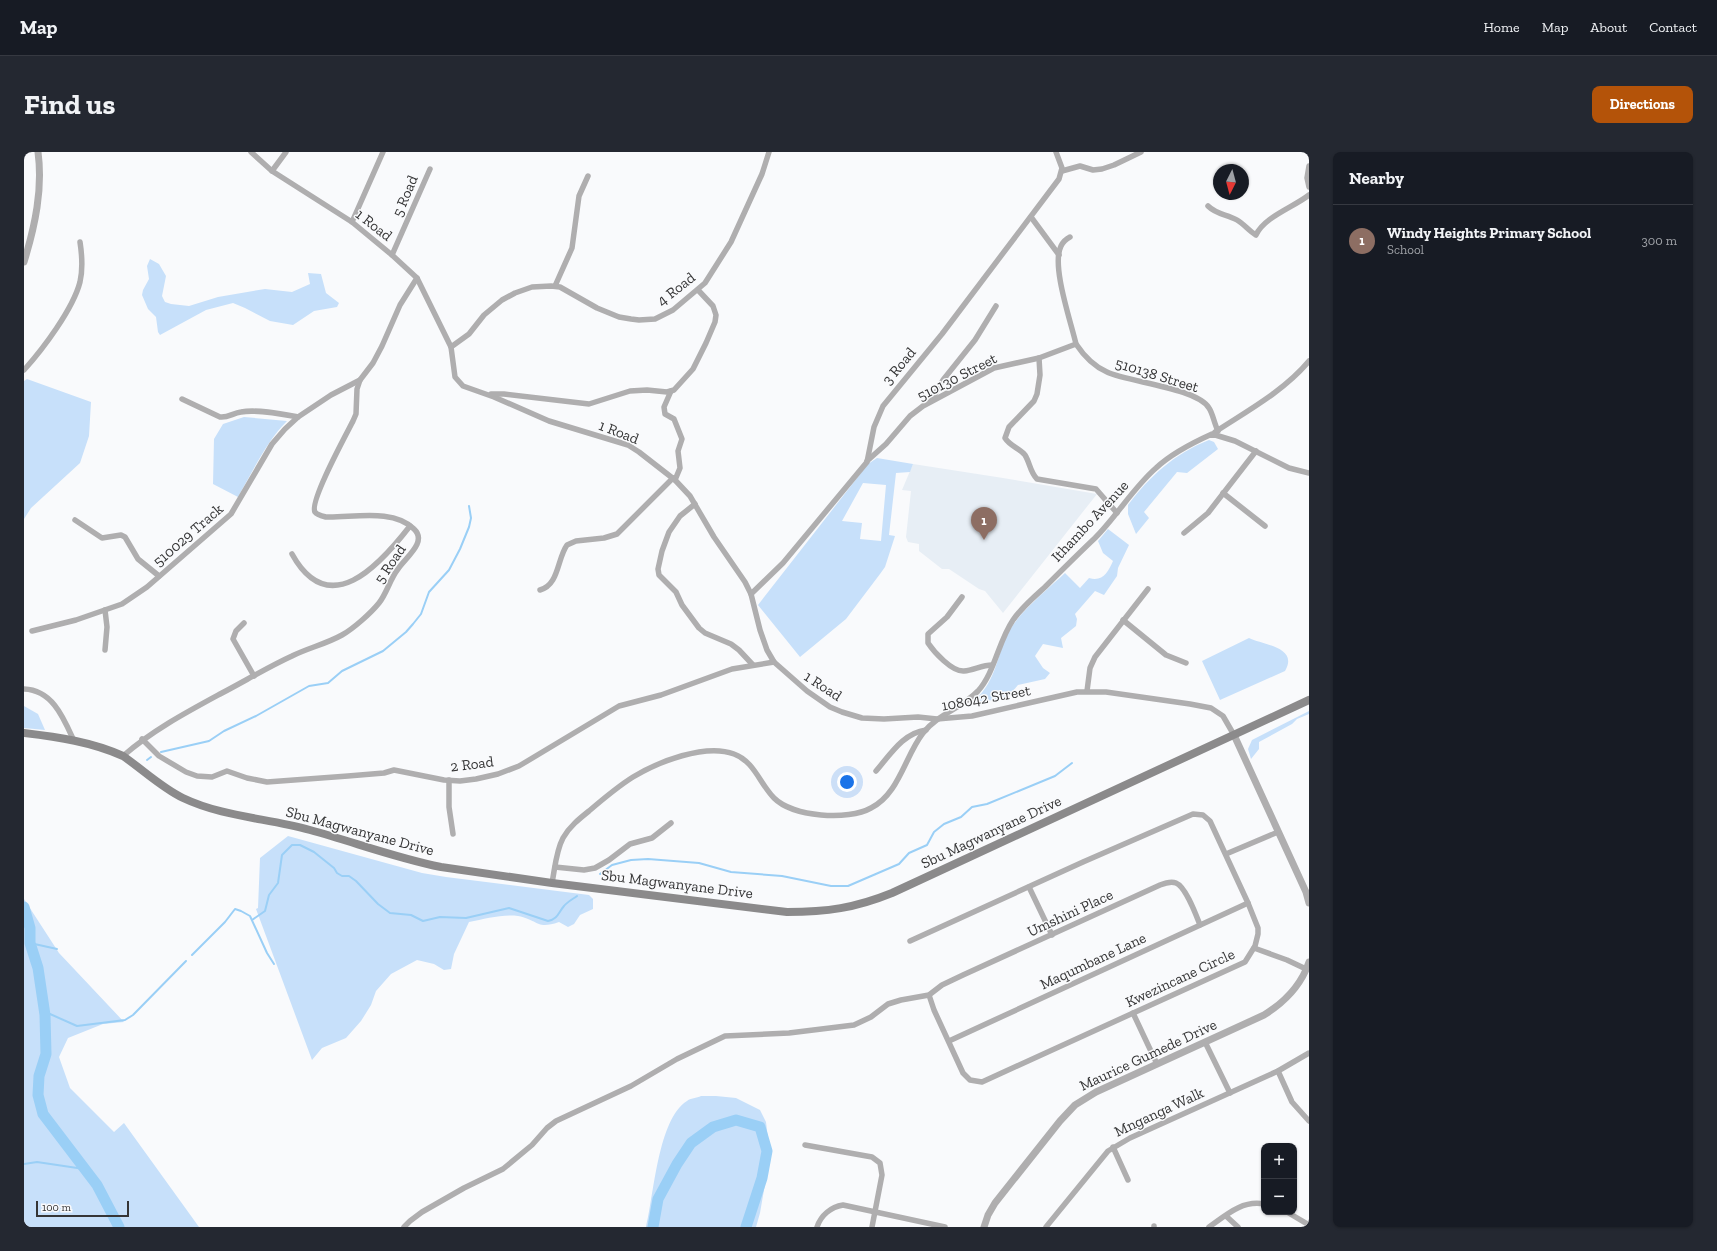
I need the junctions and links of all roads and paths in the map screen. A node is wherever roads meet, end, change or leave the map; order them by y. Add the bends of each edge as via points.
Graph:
1 (38, 152) edge
2 (251, 152) edge
3 (286, 152) edge
4 (384, 152) edge
5 (769, 152) edge
6 (1056, 152) edge
7 (1141, 152) edge
8 (1309, 166) edge
9 (430, 169) dead end
10 (272, 171) junction
11 (1062, 171) junction
12 (588, 176) dead end
13 (1309, 186) edge
14 (1309, 195) edge
15 (1208, 206) dead end
16 (1031, 217) junction
17 (352, 222) junction
18 (1070, 237) dead end
19 (80, 242) dead end
20 (392, 254) junction
21 (1059, 255) junction
22 (24, 262) edge
23 (417, 278) junction
24 (555, 286) junction
25 (698, 290) junction
26 (996, 306) dead end
27 (1076, 344) junction
28 (451, 347) junction
29 (1039, 358) junction
30 (1309, 361) edge
31 (24, 370) edge
32 (360, 380) junction
33 (671, 391) junction
34 (486, 394) junction
35 (182, 399) dead end
36 (931, 401) junction
37 (298, 417) junction
38 (1218, 430) junction
39 (1212, 434) junction
40 (1256, 451) junction
41 (867, 462) junction
42 (1309, 473) edge
43 (674, 479) junction
44 (1223, 493) junction
45 (695, 504) junction
46 (1117, 513) junction
47 (75, 520) dead end
48 (410, 526) junction
49 (1265, 526) dead end
50 (1184, 533) dead end
51 (292, 554) dead end
52 (160, 576) junction
53 (1148, 589) dead end
54 (540, 590) dead end
55 (752, 594) junction
56 (962, 597) dead end
57 (105, 610) junction
58 (1123, 620) junction
59 (244, 623) dead end
60 (32, 631) dead end
61 (105, 650) dead end
62 (774, 662) junction
63 (1186, 663) dead end
64 (753, 665) junction
65 (992, 665) junction
66 (254, 676) junction
67 (24, 689) edge
68 (1087, 691) junction
69 (1309, 700) edge
70 (937, 719) junction
71 (926, 730) junction
72 (24, 733) edge
73 (1234, 735) junction
74 (142, 740) junction
75 (74, 741) junction
76 (123, 756) junction
77 (876, 771) dead end
78 (449, 780) junction
79 (670, 823) dead end
80 (1278, 832) junction
81 (453, 834) dead end
82 (1226, 854) junction
83 (555, 867) junction
84 (552, 883) junction
85 (1029, 887) junction
86 (1308, 891) edge
87 (1248, 903) junction
88 (1309, 903) edge
89 (1200, 925) junction
90 (1052, 934) junction
91 (910, 941) dead end
92 (1254, 948) junction
93 (1308, 966) edge
94 (930, 994) junction
95 (1133, 1013) junction
96 (949, 1041) junction
97 (1205, 1042) junction
98 (1309, 1053) edge
99 (1157, 1064) junction
100 (1278, 1071) junction
101 (1230, 1093) junction
102 (1309, 1121) edge
103 (805, 1144) dead end
104 (1113, 1147) junction
105 (1128, 1180) dead end
106 (1261, 1204) edge
107 (875, 1211) junction
108 (1293, 1215) edge
109 (1226, 1216) junction
110 (926, 1225) edge
111 (1309, 1225) edge
112 (404, 1227) edge
113 (817, 1227) edge
114 (872, 1227) edge
115 (945, 1227) edge
116 (984, 1227) edge
117 (1046, 1227) edge
118 (1209, 1227) edge
119 (1238, 1227) edge

1 - 22 street via 40,189
2 - 10 street, 1 Road
3 - 10 street
4 - 17 street
5 - 25 street, 4 Road via 762,174 731,242
6 - 11 street via 1061,161
7 - 11 street via 1102,169 1093,170 1080,166
8 - 13 street
9 - 20 street, 5 Road
10 - 17 street, 1 Road
11 - 16 street, 3 Road
12 - 24 street via 579,196 572,248
14 - 15 street via 1281,212 1259,229 1256,235 1238,221 1216,213
16 - 21 street
16 - 41 street, 3 Road via 942,334 883,406 874,427
17 - 20 street, 1 Road
18 - 21 street via 1061,246
19 - 31 street via 81,274 76,294 52,333
20 - 23 street, 1 Road
21 - 27 street, 510138 Street via 1060,280
23 - 28 street, 1 Road
23 - 32 street, 5 Road via 400,304 372,363
24 - 25 street, 4 Road via 608,313 639,320 655,319 665,315
24 - 28 street, 4 Road via 532,287 508,296 488,311 461,341
25 - 33 street via 713,306 715,322 693,369 678,388
26 - 36 street
27 - 29 street, 510130 Street
27 - 38 street, 510138 Street via 1089,360 1106,372 1164,387 1202,401 1209,407
28 - 34 street, 1 Road via 458,382
29 - 36 street, 510130 Street via 994,368
29 - 46 street via 1037,394 1034,401 1009,427 1005,438 1024,454 1037,478 1094,488
30 - 38 street, Ithambo Avenue via 1284,385
32 - 37 street, 510029 Track
32 - 48 street, 5 Road via 356,414 327,472 314,510 318,515 326,517 390,517
33 - 34 street via 630,391 589,404
33 - 43 street via 664,407 665,414 674,419 682,439 678,451 680,468
34 - 43 street, 1 Road via 549,421 628,445
35 - 37 street via 220,417 249,412
36 - 41 street, 510130 Street via 910,416
37 - 52 street, 510029 Track via 272,444 231,514
38 - 39 street, Ithambo Avenue
39 - 40 street
39 - 46 street, Ithambo Avenue via 1157,466
40 - 42 street via 1289,468
40 - 44 street
41 - 55 street, 3 Road via 783,564
43 - 45 street, 1 Road
43 - 54 street via 617,534 567,545 551,583
44 - 49 street
44 - 50 street via 1208,513
45 - 55 street, 1 Road
45 - 64 street via 680,516 669,532 662,551 659,575 676,592 698,628 731,644
46 - 65 street, Ithambo Avenue via 1019,612 1002,640
47 - 52 street via 102,538 121,535 125,537 138,558
48 - 51 street via 372,567 349,583 334,585 316,582 300,568
48 - 66 street, 5 Road via 418,534 416,547 397,569 379,603 342,635 291,656
52 - 57 street, 510029 Track via 130,600
53 - 58 street
55 - 62 street, 1 Road via 760,630
56 - 65 street via 947,617 928,634 928,643 940,657 959,671
57 - 60 street, 510029 Track
57 - 61 street
58 - 63 street via 1166,655
58 - 68 street via 1092,662
59 - 66 street via 233,638
62 - 64 street, 2 Road
62 - 70 street, 1 Road via 814,697 842,712 874,719
64 - 78 street, 2 Road via 722,672 661,695 619,706 510,770 476,779
65 - 70 street, Ithambo Avenue via 979,690 966,702
66 - 74 street, 5 Road via 181,715
67 - 75 street via 40,693 53,702 62,714
68 - 70 street, 108042 Street via 972,716
68 - 73 street, 108042 Street via 1211,708 1223,716
69 - 73 main road, Sbu Magwanyane Drive
70 - 71 street, 108042 Street
71 - 77 street via 907,737
71 - 83 street, 108042 Street via 890,792 870,809 853,814 815,814 788,808 773,797 743,759 726,751 701,751 657,766 634,776 573,824 563,838
72 - 75 main road, Sbu Magwanyane Drive
73 - 80 street
73 - 84 main road, Sbu Magwanyane Drive via 892,893 854,907 786,912
74 - 76 street, 5 Road
74 - 78 street, 2 Road via 159,756 197,776 212,777 227,771 267,782 394,770
75 - 76 main road, Sbu Magwanyane Drive via 99,746
76 - 84 main road, Sbu Magwanyane Drive via 181,797 202,806 309,829 414,862
78 - 81 street
79 - 83 street via 652,838 630,844 595,868 584,870
80 - 82 street
80 - 86 street
82 - 85 street, Kwezincane Circle via 1210,821 1204,815 1193,814
82 - 87 street, Kwezincane Circle
83 - 84 street, 108042 Street
85 - 90 street
85 - 91 street, Kwezincane Circle
86 - 88 street
87 - 89 street, Maqumbane Lane
87 - 92 street, Kwezincane Circle via 1258,928
89 - 90 street, Umshini Place via 1182,887 1169,882
89 - 96 street, Maqumbane Lane
90 - 94 street, Umshini Place via 952,980
92 - 93 street
92 - 95 street, Kwezincane Circle via 1246,962
93 - 97 street, Maurice Gumede Drive via 1300,982 1275,1008
94 - 96 street, Kwezincane Circle via 934,1010
94 - 112 street via 894,1001 854,1025 789,1034 730,1035 710,1042 631,1086 556,1122 503,1169 422,1212
95 - 96 street, Kwezincane Circle via 982,1082 966,1077
95 - 99 street
97 - 99 street, Maurice Gumede Drive
97 - 101 street
98 - 100 street, Mnganga Walk
99 - 116 street, Maurice Gumede Drive via 1074,1105 1004,1191 988,1215
100 - 101 street, Mnganga Walk
100 - 102 street via 1292,1102
101 - 104 street, Mnganga Walk
103 - 107 street via 872,1157 878,1161 882,1172
104 - 105 street
104 - 117 street, Mnganga Walk
106 - 109 street via 1238,1207
107 - 110 street
107 - 113 street via 848,1205 838,1206 825,1213
107 - 114 street
108 - 111 street
109 - 118 street
109 - 119 street
110 - 115 street

